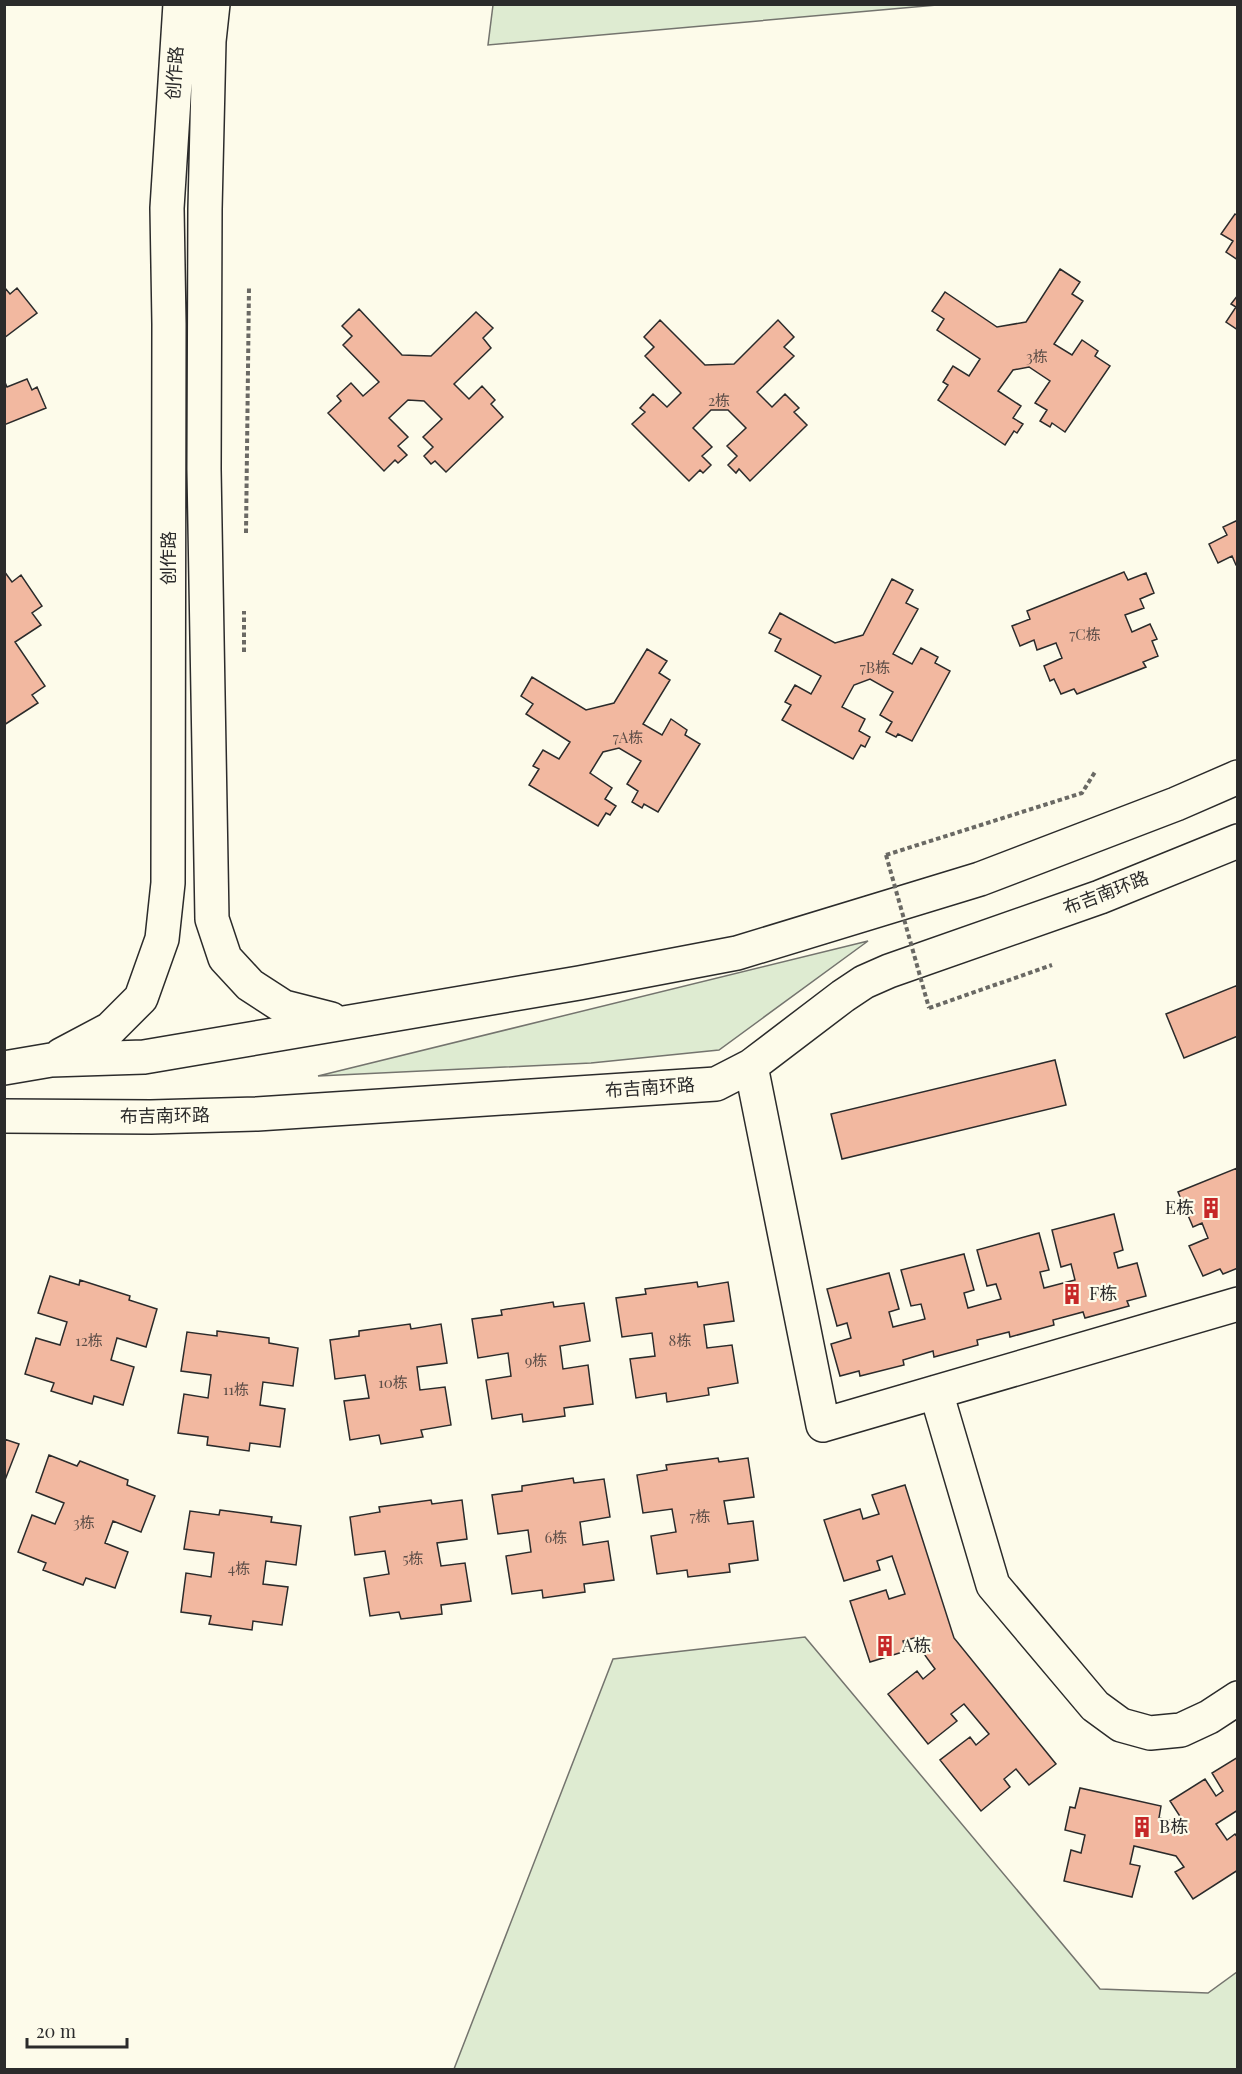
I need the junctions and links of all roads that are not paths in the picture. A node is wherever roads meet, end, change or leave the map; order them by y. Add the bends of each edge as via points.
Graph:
1 (180, 4) edge
2 (213, 4) edge
3 (167, 208) junction
4 (205, 209) junction
5 (1238, 777) edge
6 (1238, 841) edge
7 (342, 1022) junction
8 (51, 1060) junction
9 (751, 1066) junction
10 (4, 1068) edge
11 (4, 1116) edge
12 (1238, 1304) edge
13 (936, 1392) junction
14 (1238, 1698) edge

1 - 3 street, 创作路
2 - 4 street, 创作路
3 - 4 street
3 - 8 street, 创作路 via 168,883 162,939 141,998 110,1029
4 - 7 street, 创作路 via 204,469 212,919 225,958 250,985 285,1007
5 - 7 street via 980,879 737,953
6 - 9 street, 布吉南环路 via 1100,897 864,982
7 - 8 street via 144,1057
8 - 10 street
9 - 11 street, 布吉南环路 via 716,1084 498,1099 257,1114
9 - 13 street via 823,1425
12 - 13 street
13 - 14 street via 993,1585 1095,1706 1120,1725 1150,1733 1181,1730

